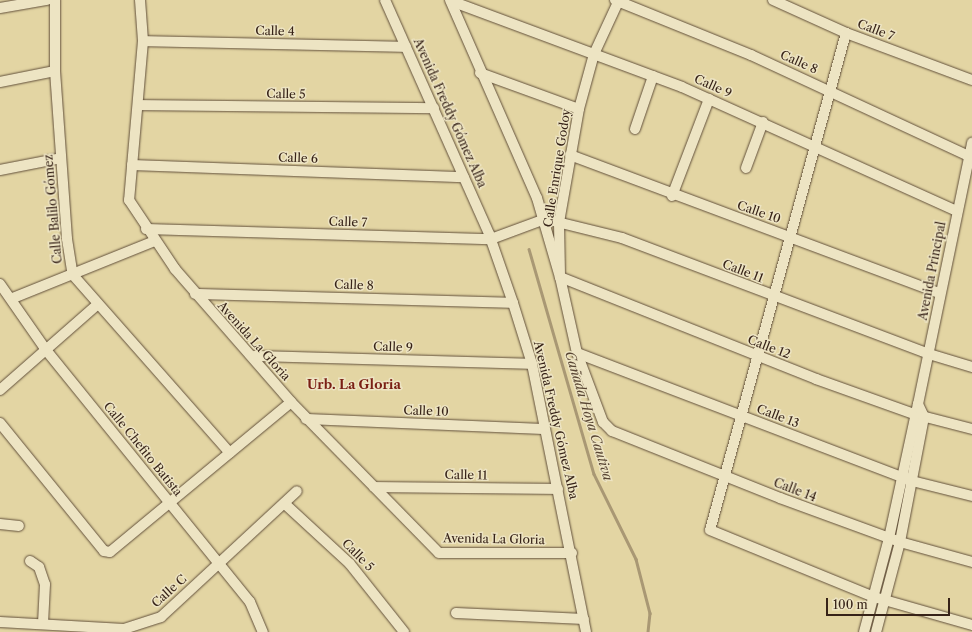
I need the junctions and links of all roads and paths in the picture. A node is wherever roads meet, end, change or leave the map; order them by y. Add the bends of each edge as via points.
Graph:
1 (46, 0) edge
2 (55, 0) edge
3 (140, 0) edge
4 (385, 0) edge
5 (451, 0) edge
6 (617, 0) edge
7 (773, 0) edge
8 (0, 8) edge
9 (846, 33) junction
10 (143, 41) junction
11 (406, 47) junction
12 (594, 54) junction
13 (55, 71) junction
14 (480, 73) junction
15 (653, 76) junction
16 (972, 80) edge
17 (0, 82) edge
18 (830, 90) junction
19 (709, 99) junction
20 (138, 105) junction
21 (434, 108) junction
22 (579, 109) junction
23 (764, 122) junction
24 (635, 129) dead end
25 (972, 143) edge
26 (814, 144) junction
27 (570, 155) junction
28 (969, 156) junction
29 (61, 158) junction
30 (132, 165) junction
31 (746, 168) dead end
32 (0, 170) edge
33 (464, 177) junction
34 (672, 196) junction
35 (958, 211) junction
36 (545, 219) junction
37 (559, 223) junction
38 (146, 229) junction
39 (789, 236) junction
40 (491, 239) junction
41 (155, 241) junction
42 (73, 275) junction
43 (560, 277) junction
44 (0, 284) edge
45 (940, 293) junction
46 (195, 294) junction
47 (773, 296) junction
48 (13, 298) junction
49 (513, 303) junction
50 (98, 304) junction
51 (46, 350) junction
52 (577, 353) junction
53 (929, 354) junction
54 (254, 356) junction
55 (758, 356) junction
56 (532, 364) junction
57 (972, 367) edge
58 (0, 390) edge
59 (291, 402) junction
60 (918, 404) junction
61 (914, 414) junction
62 (741, 415) junction
63 (924, 417) junction
64 (306, 419) junction
65 (0, 423) edge
66 (544, 429) junction
67 (972, 429) edge
68 (612, 431) joint
69 (230, 453) junction
70 (725, 476) junction
71 (902, 477) junction
72 (912, 481) junction
73 (374, 487) junction
74 (558, 489) junction
75 (297, 492) dead end
76 (972, 496) edge
77 (285, 504) junction
78 (171, 505) junction
79 (0, 524) edge
80 (19, 526) dead end
81 (889, 538) junction
82 (900, 542) junction
83 (572, 552) junction
84 (30, 561) dead end
85 (219, 562) junction
86 (972, 562) edge
87 (874, 598) junction
88 (884, 600) junction
89 (456, 613) dead end
90 (584, 619) junction
91 (0, 622) edge
92 (43, 624) junction
93 (972, 625) edge
94 (263, 632) edge
95 (404, 632) edge
96 (586, 632) edge
97 (864, 632) edge
98 (876, 632) edge

1 - 8 street
2 - 13 street, Calle Balilo Gómez
3 - 10 street, Avenida La Gloria
4 - 11 street, Avenida Freddy Gómez Alba
5 - 12 street, Calle 9
5 - 14 street
6 - 12 street, Calle Enrique Godoy
6 - 18 street, Calle 8
7 - 9 street, Calle 7
9 - 16 street, Calle 7
9 - 18 street
10 - 11 street, Calle 4
10 - 20 street, Avenida La Gloria
11 - 21 street, Avenida Freddy Gómez Alba
12 - 15 street, Calle 9
12 - 22 street, Calle Enrique Godoy
13 - 17 street
13 - 29 street, Calle Balilo Gómez
14 - 22 street
14 - 36 street
15 - 19 street, Calle 9
15 - 24 street
18 - 26 street
18 - 28 street, Calle 8
19 - 23 street, Calle 9
19 - 34 street
20 - 21 street, Calle 5
20 - 30 street, Avenida La Gloria
21 - 33 street, Avenida Freddy Gómez Alba
22 - 27 street, Calle Enrique Godoy
23 - 26 street, Calle 9
23 - 31 street
25 - 28 street, Avenida Principal
26 - 35 street, Calle 9
26 - 39 street
27 - 34 street, Calle 10
27 - 37 street, Calle Enrique Godoy
28 - 35 street, Avenida Principal
29 - 32 street
29 - 42 street, Calle Balilo Gómez
30 - 33 street, Calle 6
30 - 38 street, Avenida La Gloria via 129,200
33 - 40 street, Avenida Freddy Gómez Alba
34 - 39 street, Calle 10
35 - 45 street, Avenida Principal
36 - 37 street, Calle 11
36 - 40 street, Calle 7
36 - 43 street
37 - 43 street, Calle Enrique Godoy
37 - 47 street, Calle 11 via 622,238
38 - 40 street, Calle 7
38 - 41 street, Avenida La Gloria
39 - 45 street, Calle 10
39 - 47 street
40 - 49 street, Avenida Freddy Gómez Alba
41 - 42 street
41 - 46 street, Avenida La Gloria
42 - 48 street
42 - 50 street, Calle Balilo Gómez
43 - 52 street, Calle Enrique Godoy
43 - 55 street, Calle 12
44 - 48 street, Calle Chefito Batista
45 - 53 street, Avenida Principal
46 - 49 street, Calle 8
46 - 54 street, Avenida La Gloria
47 - 53 street, Calle 11
47 - 55 street
48 - 51 street, Calle Chefito Batista
49 - 56 street, Avenida Freddy Gómez Alba
50 - 51 street
50 - 69 street, Calle Balilo Gómez
51 - 58 street
51 - 78 street, Calle Chefito Batista
52 - 62 street, Calle 13
52 - 68 street, Calle Enrique Godoy via 603,422
53 - 57 street, Calle 11
53 - 60 street, Avenida Principal
54 - 56 street, Calle 9
54 - 59 street, Avenida La Gloria
55 - 61 street, Calle 12
55 - 62 street
56 - 66 street, Avenida Freddy Gómez Alba
59 - 64 street, Avenida La Gloria
59 - 69 street
60 - 61 street, Avenida Principal
60 - 63 street
61 - 63 street, Calle 12
61 - 71 street, Avenida Principal
62 - 70 street
62 - 71 street, Calle 13
63 - 67 street, Calle 12
63 - 72 street
64 - 66 street, Calle 10
64 - 73 street, Avenida La Gloria
65 - 78 street via 104,551 116,550
66 - 74 street, Avenida Freddy Gómez Alba
68 - 70 street, Calle 14
69 - 78 street
70 - 81 street, Calle 14
70 - 87 street via 709,524 713,533
71 - 72 street, Calle 13
71 - 81 street, Avenida Principal
72 - 76 street, Calle 13
72 - 82 street
73 - 74 street, Calle 11
73 - 83 street, Avenida La Gloria via 439,553
74 - 83 street, Avenida Freddy Gómez Alba
75 - 77 street, Calle C
77 - 85 street, Calle C
77 - 95 street, Calle 5 via 350,564
78 - 85 street, Calle Chefito Batista
79 - 80 street
81 - 82 street, Calle 14
81 - 87 street, Avenida Principal
82 - 86 street, Calle 14
82 - 88 street
83 - 90 street, Avenida Freddy Gómez Alba
84 - 92 street via 39,567 45,584
85 - 92 street, Calle C via 161,617 141,626 124,629
85 - 94 street, Calle Chefito Batista via 250,602
87 - 88 street
87 - 97 street, Avenida Principal
88 - 93 street
88 - 98 street
89 - 90 street
90 - 96 street, Avenida Freddy Gómez Alba
91 - 92 street, Calle C

